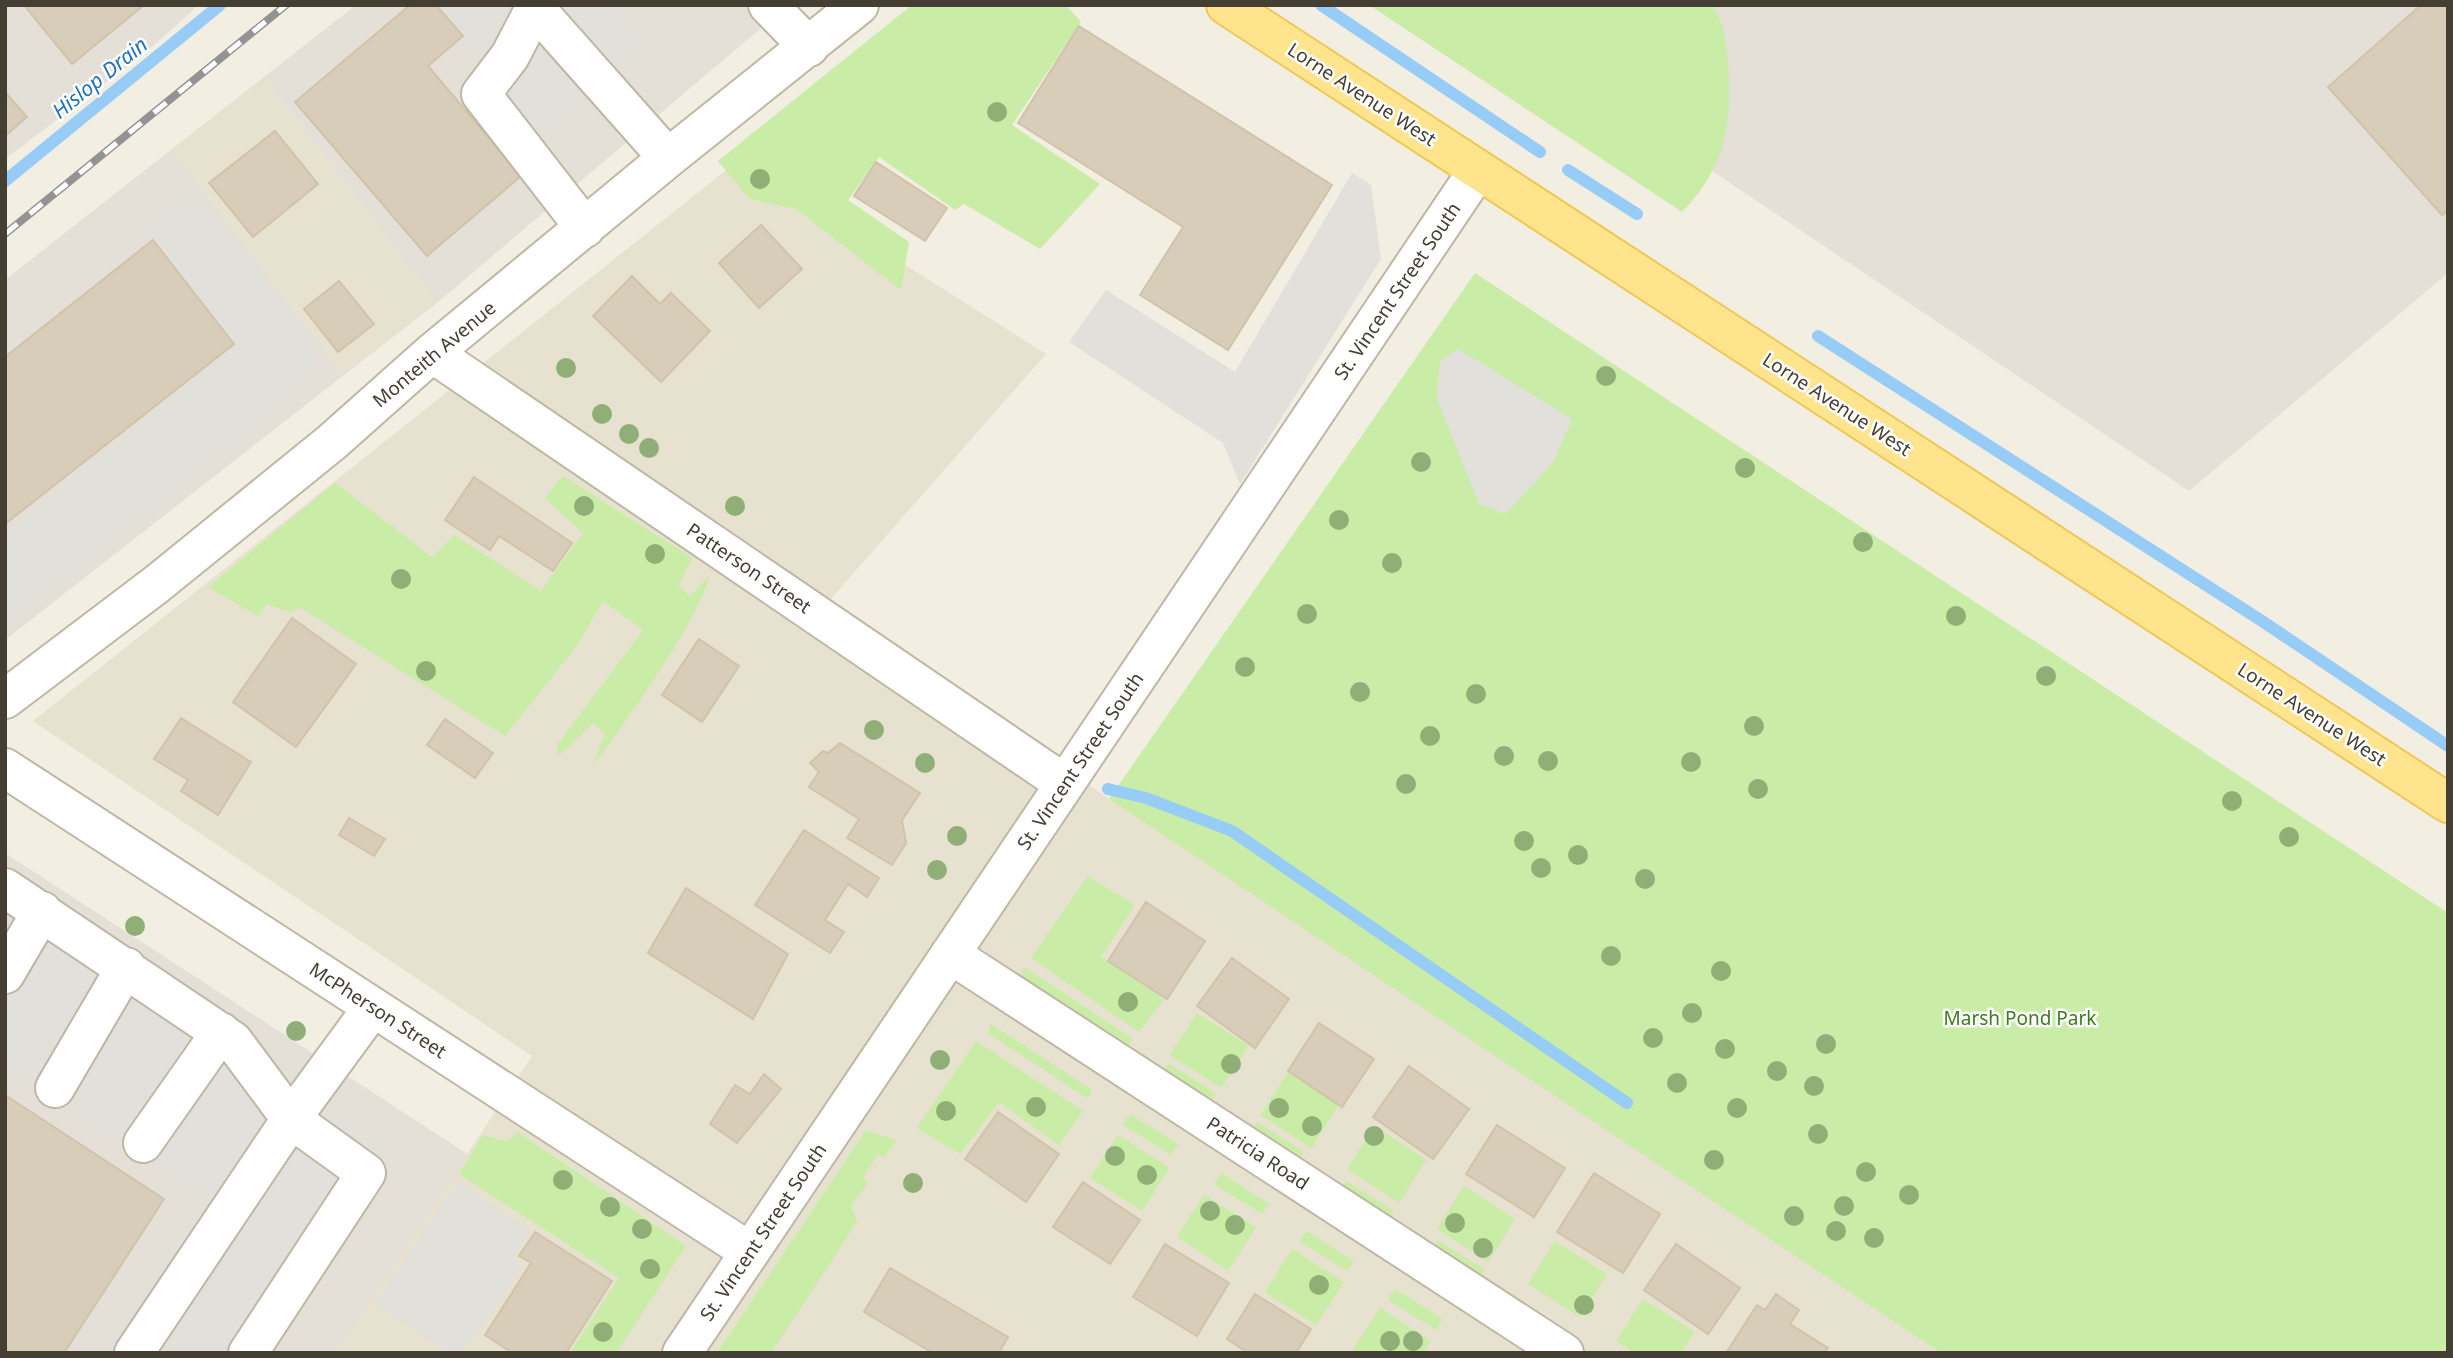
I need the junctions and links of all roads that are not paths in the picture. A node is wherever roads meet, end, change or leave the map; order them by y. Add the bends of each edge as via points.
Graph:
1 (768, 5) edge
2 (859, 5) edge
3 (1226, 5) edge
4 (808, 47) junction
5 (668, 158) junction
6 (1478, 170) junction
7 (585, 228) junction
8 (432, 353) junction
9 (5, 699) edge
10 (5, 768) edge
11 (1065, 783) junction
12 (2448, 803) edge
13 (5, 888) edge
14 (42, 911) junction
15 (950, 954) junction
16 (126, 967) junction
17 (5, 974) edge
18 (373, 1007) junction
19 (221, 1032) junction
20 (55, 1088) dead end
21 (291, 1119) junction
22 (143, 1143) dead end
23 (750, 1252) junction
24 (134, 1353) edge
25 (248, 1353) edge
26 (682, 1353) edge
27 (1564, 1353) edge

1 - 4 street
2 - 4 street, Monteith Avenue
3 - 6 main road, Lorne Avenue West
4 - 5 street, Monteith Avenue
5 - 7 street, Monteith Avenue
5 - 7 street via 536,8 510,56 481,94
6 - 11 street, St. Vincent Street South
6 - 12 main road, Lorne Avenue West
7 - 8 street, Monteith Avenue
8 - 9 street, Monteith Avenue via 332,442 157,584
8 - 11 street, Patterson Street
10 - 18 street, McPherson Street
11 - 15 street, St. Vincent Street South
13 - 14 street
14 - 16 street
14 - 17 street
15 - 23 street, St. Vincent Street South
15 - 27 street, Patricia Road
16 - 19 street
16 - 20 street
18 - 21 street
18 - 23 street, McPherson Street
19 - 21 street via 233,1041
19 - 22 street
21 - 24 street
21 - 25 street via 366,1173
23 - 26 street, St. Vincent Street South

